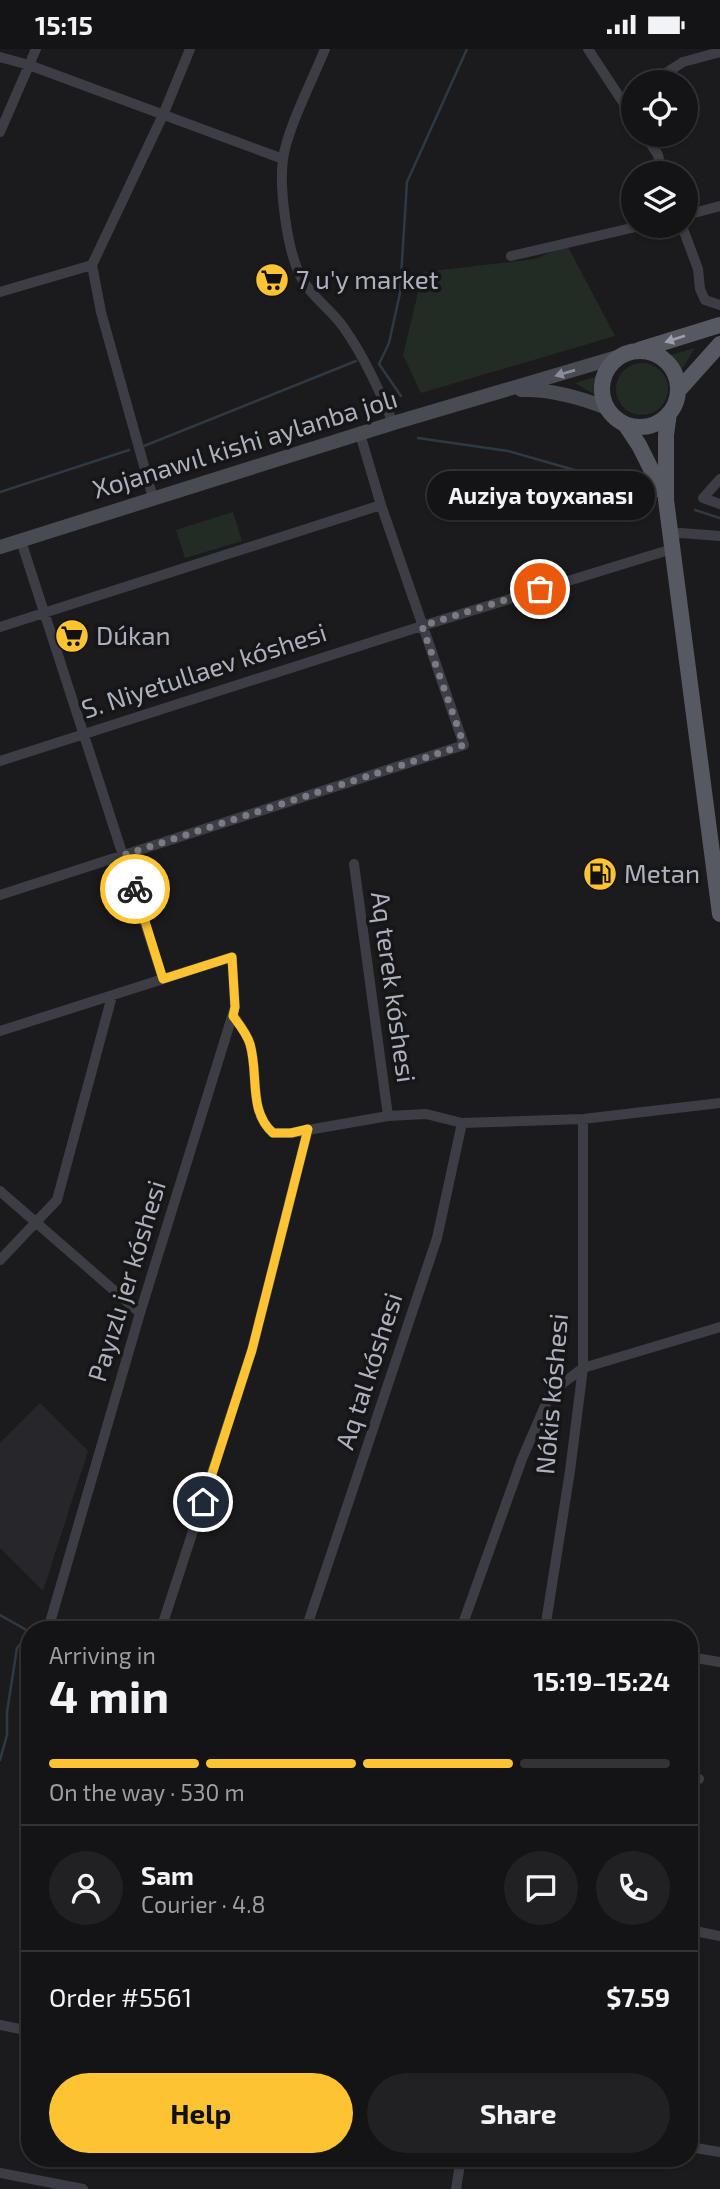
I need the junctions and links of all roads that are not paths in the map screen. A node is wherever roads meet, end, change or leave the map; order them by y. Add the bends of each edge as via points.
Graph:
1 (36, 49) edge
2 (190, 49) edge
3 (325, 49) edge
4 (589, 49) edge
5 (720, 52) edge
6 (0, 57) edge
7 (29, 65) junction
8 (671, 70) edge
9 (621, 100) edge
10 (163, 115) junction
11 (0, 132) edge
12 (283, 159) junction
13 (720, 207) edge
14 (698, 212) edge
15 (621, 230) edge
16 (686, 238) edge
17 (511, 256) dead end
18 (92, 265) junction
19 (0, 292) edge
20 (720, 305) edge
21 (720, 325) edge
22 (720, 344) edge
23 (627, 354) junction
24 (505, 390) junction
25 (678, 391) junction
26 (607, 408) junction
27 (669, 413) junction
28 (393, 423) junction
29 (625, 424) junction
30 (360, 433) junction
31 (720, 479) edge
32 (153, 498) junction
33 (666, 500) junction
34 (720, 504) edge
35 (381, 505) junction
36 (720, 536) edge
37 (20, 541) junction
38 (671, 542) junction
39 (0, 547) edge
40 (45, 613) junction
41 (422, 626) junction
42 (0, 627) edge
43 (83, 733) junction
44 (0, 761) edge
45 (124, 855) junction
46 (354, 864) dead end
47 (0, 895) edge
48 (720, 914) edge
49 (163, 979) junction
50 (112, 996) junction
51 (233, 1016) junction
52 (0, 1031) edge
53 (720, 1103) edge
54 (388, 1116) junction
55 (583, 1119) junction
56 (462, 1123) junction
57 (308, 1129) junction
58 (0, 1191) edge
59 (36, 1223) junction
60 (0, 1260) edge
61 (139, 1314) junction
62 (720, 1327) edge
63 (583, 1368) junction
64 (51, 1619) dead end
65 (165, 1621) edge
66 (309, 1621) edge
67 (464, 1621) edge
68 (546, 1621) edge
69 (698, 1658) edge
70 (720, 1662) edge
71 (698, 1932) edge
72 (720, 1936) edge
73 (0, 2025) edge
74 (21, 2029) edge
75 (698, 2148) edge
76 (720, 2152) edge
77 (459, 2167) edge
78 (0, 2173) edge
79 (83, 2189) edge
80 (456, 2189) edge

1 - 7 street
2 - 10 street
3 - 12 street
4 - 9 street
5 - 8 street
6 - 7 street
7 - 10 street
7 - 11 street
10 - 12 street
10 - 18 street
12 - 28 street via 289,241 300,275 359,349
13 - 14 street
15 - 17 street
16 - 20 street via 705,300
18 - 19 street
18 - 32 street
21 -> 23 main road, Xojanawıl kishi aylanba jolı
22 - 25 main road
23 -> 24 main road, Xojanawıl kishi aylanba jolı
23 - 25 main road via 642,352 664,360 677,379
23 - 26 main road via 606,372 603,396
24 - 26 main road, Xojanawıl kishi aylanba jolı via 584,398
24 - 28 main road, Xojanawıl kishi aylanba jolı
25 - 27 main road
26 - 29 main road
27 - 29 main road via 649,426
27 - 33 main road
28 - 30 main road, Xojanawıl kishi aylanba jolı
29 - 33 main road
30 - 32 main road, Xojanawıl kishi aylanba jolı
30 - 35 street
31 - 34 street via 703,498
32 - 37 main road, Xojanawıl kishi aylanba jolı
33 - 38 main road
35 - 40 street
35 - 41 street
36 - 38 street, S. Niyetullaev kóshesi via 681,533
37 - 39 main road, Xojanawıl kishi aylanba jolı
37 - 40 street
38 - 41 street, S. Niyetullaev kóshesi
38 - 48 main road
40 - 42 street
40 - 43 street
41 - 43 street, S. Niyetullaev kóshesi
41 - 45 street via 464,745
43 - 44 street, S. Niyetullaev kóshesi
43 - 45 street
45 - 47 street
45 - 49 street
46 - 54 street, Aq terek kóshesi
49 - 50 street
49 - 51 street, Payızlı jer kóshesi via 232,957
50 - 52 street
50 - 59 street via 57,1200
51 - 57 street via 250,1042 257,1107 264,1125 273,1133
51 - 61 street, Payızlı jer kóshesi
53 - 55 street
54 - 56 street via 426,1114
54 - 57 street
55 - 56 street
55 - 63 street, Nókis kóshesi
56 - 66 street, Aq tal kóshesi via 437,1238
57 - 65 street via 252,1350
58 - 59 street
59 - 60 street
59 - 61 street
61 - 64 street, Payızlı jer kóshesi
62 - 63 street
63 - 67 street via 551,1392
63 - 68 street, Nókis kóshesi
69 - 70 street
71 - 72 street
73 - 74 street
75 - 76 street
77 - 80 street
78 - 79 street

